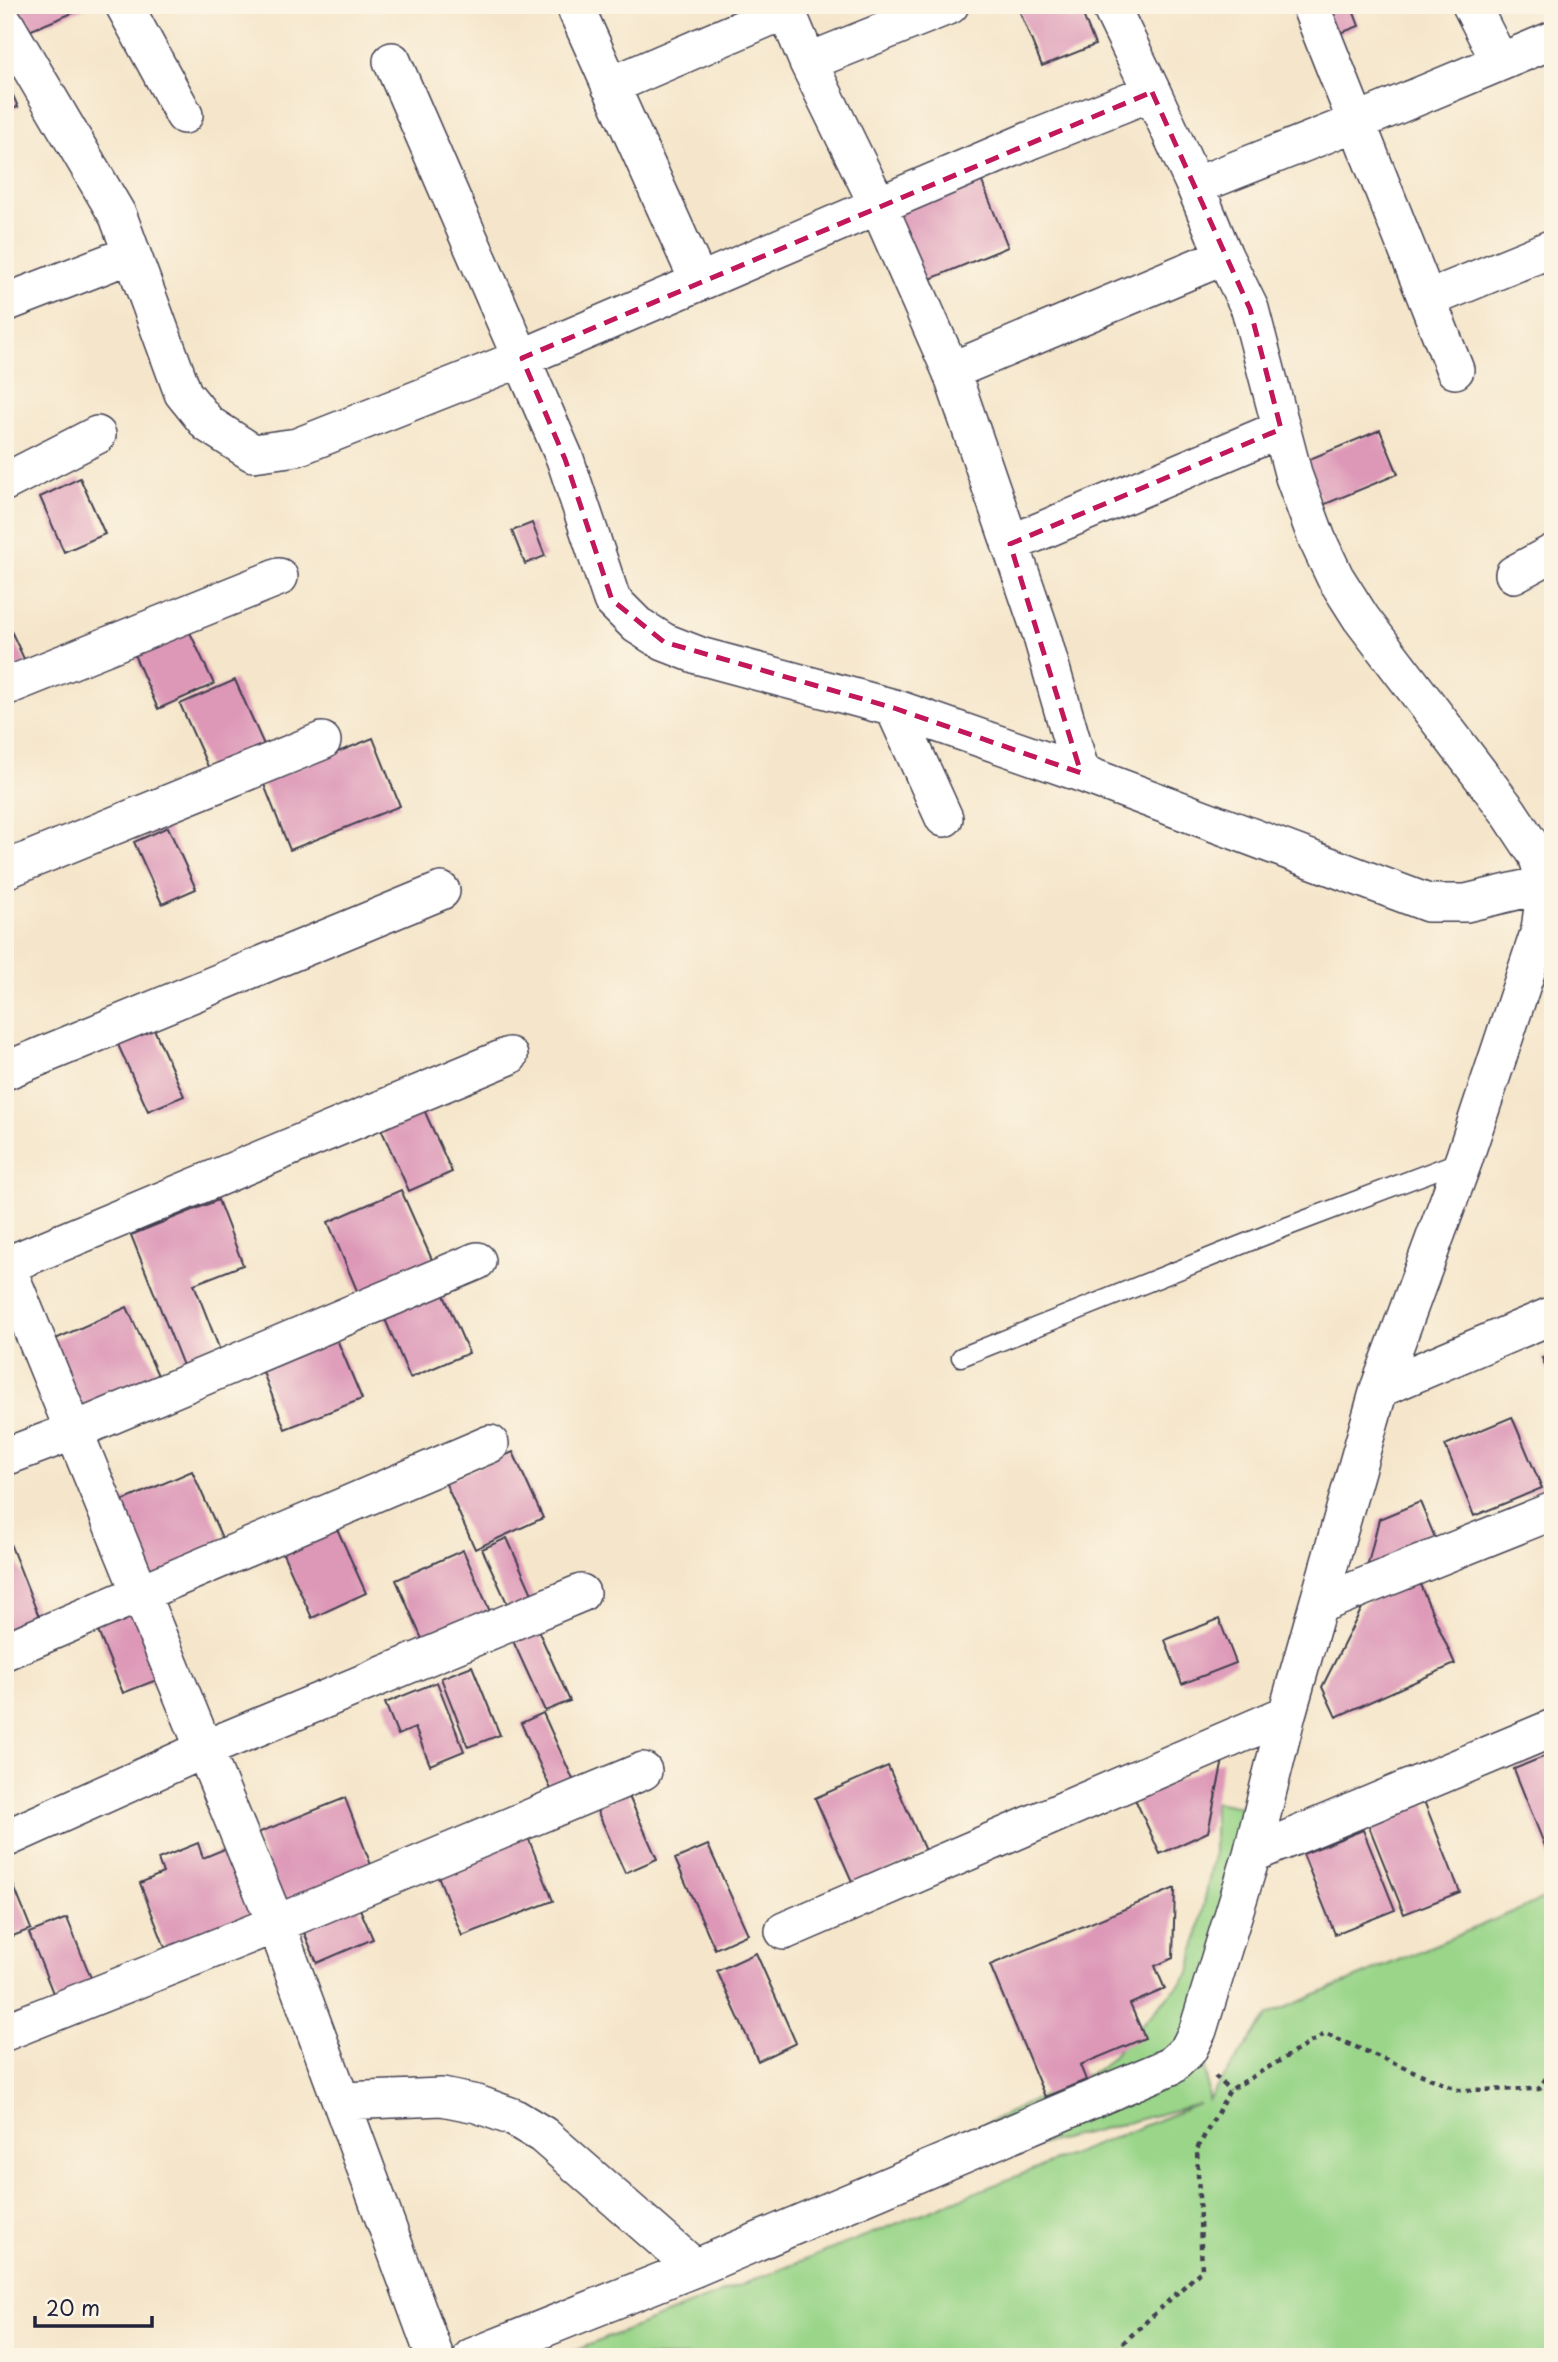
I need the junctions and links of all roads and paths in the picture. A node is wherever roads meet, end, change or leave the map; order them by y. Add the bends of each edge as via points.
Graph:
1 (124, 5) edge
2 (950, 5) edge
3 (1110, 5) edge
4 (1310, 5) edge
5 (1471, 5) edge
6 (785, 8) edge
7 (577, 11) dead end
8 (5, 24) edge
9 (1553, 40) edge
10 (392, 61) dead end
11 (808, 62) junction
12 (1500, 62) junction
13 (610, 86) junction
14 (1152, 92) junction
15 (184, 115) dead end
16 (1357, 122) junction
17 (1195, 186) junction
18 (878, 205) junction
19 (1553, 248) edge
20 (132, 254) junction
21 (1224, 256) junction
22 (699, 282) junction
23 (1428, 299) junction
24 (5, 303) edge
25 (522, 358) junction
26 (1455, 370) dead end
27 (951, 371) junction
28 (1281, 429) junction
29 (97, 435) dead end
30 (5, 482) edge
31 (1010, 544) junction
32 (1553, 553) edge
33 (1514, 574) dead end
34 (279, 577) dead end
35 (5, 687) edge
36 (894, 708) junction
37 (322, 741) dead end
38 (1081, 773) junction
39 (944, 818) dead end
40 (5, 870) edge
41 (1546, 884) junction
42 (441, 891) dead end
43 (509, 1056) dead end
44 (5, 1071) edge
45 (1464, 1159) junction
46 (477, 1261) dead end
47 (6, 1265) edge
48 (1553, 1315) edge
49 (961, 1357) dead end
50 (1379, 1389) junction
51 (74, 1430) junction
52 (491, 1444) dead end
53 (5, 1457) edge
54 (1553, 1511) edge
55 (580, 1592) dead end
56 (141, 1594) junction
57 (1318, 1605) junction
58 (5, 1651) edge
59 (1287, 1714) junction
60 (1553, 1728) edge
61 (205, 1749) junction
62 (643, 1771) dead end
63 (5, 1839) edge
64 (1252, 1854) junction
65 (276, 1924) junction
66 (784, 1931) dead end
67 (5, 2032) edge
68 (1553, 2067) edge
69 (342, 2101) junction
70 (695, 2267) junction
71 (435, 2357) edge
72 (472, 2357) edge
73 (1108, 2357) edge

1 - 15 street
2 - 11 street
3 - 14 street
4 - 16 street
5 - 12 street
6 - 11 street
6 - 13 street
7 - 13 street
8 - 20 street via 118,216
9 - 12 street
10 - 25 street
11 - 18 street
12 - 16 street
13 - 22 street
14 - 17 street
14 - 18 street
16 - 17 street
16 - 23 street
17 - 21 street
18 - 22 street
18 - 27 street
19 - 23 street
20 - 24 street
20 - 25 street via 183,393 208,424 253,453 297,447
21 - 27 street
21 - 28 street via 1250,309
22 - 25 street
23 - 26 street
25 - 36 street via 565,458 612,600 636,625 700,656
27 - 31 street
28 - 31 street
28 - 41 street via 1294,477 1335,577 1508,811 1537,855
29 - 30 street
31 - 38 street
32 - 33 street
34 - 35 street
36 - 38 street
36 - 39 street
37 - 40 street
38 - 41 street via 1428,903 1466,904
41 - 45 street via 1540,930
42 - 44 street
43 - 47 street
45 - 49 lane
45 - 50 street
46 - 51 street
47 - 51 street
48 - 50 street
50 - 57 street
51 - 53 street
51 - 56 street
52 - 56 street
54 - 57 street
55 - 61 street
56 - 58 street
56 - 61 street
57 - 59 street
59 - 64 street
59 - 66 street
60 - 64 street
61 - 63 street
61 - 65 street
62 - 65 street
64 - 70 street via 1198,2030 1188,2050 1171,2066
65 - 67 street
65 - 69 street
68 - 73 path via 1539,2089 1458,2090 1325,2034 1230,2090 1197,2149 1202,2270
69 - 70 street via 442,2097 513,2117 543,2135
69 - 71 street
70 - 72 street

